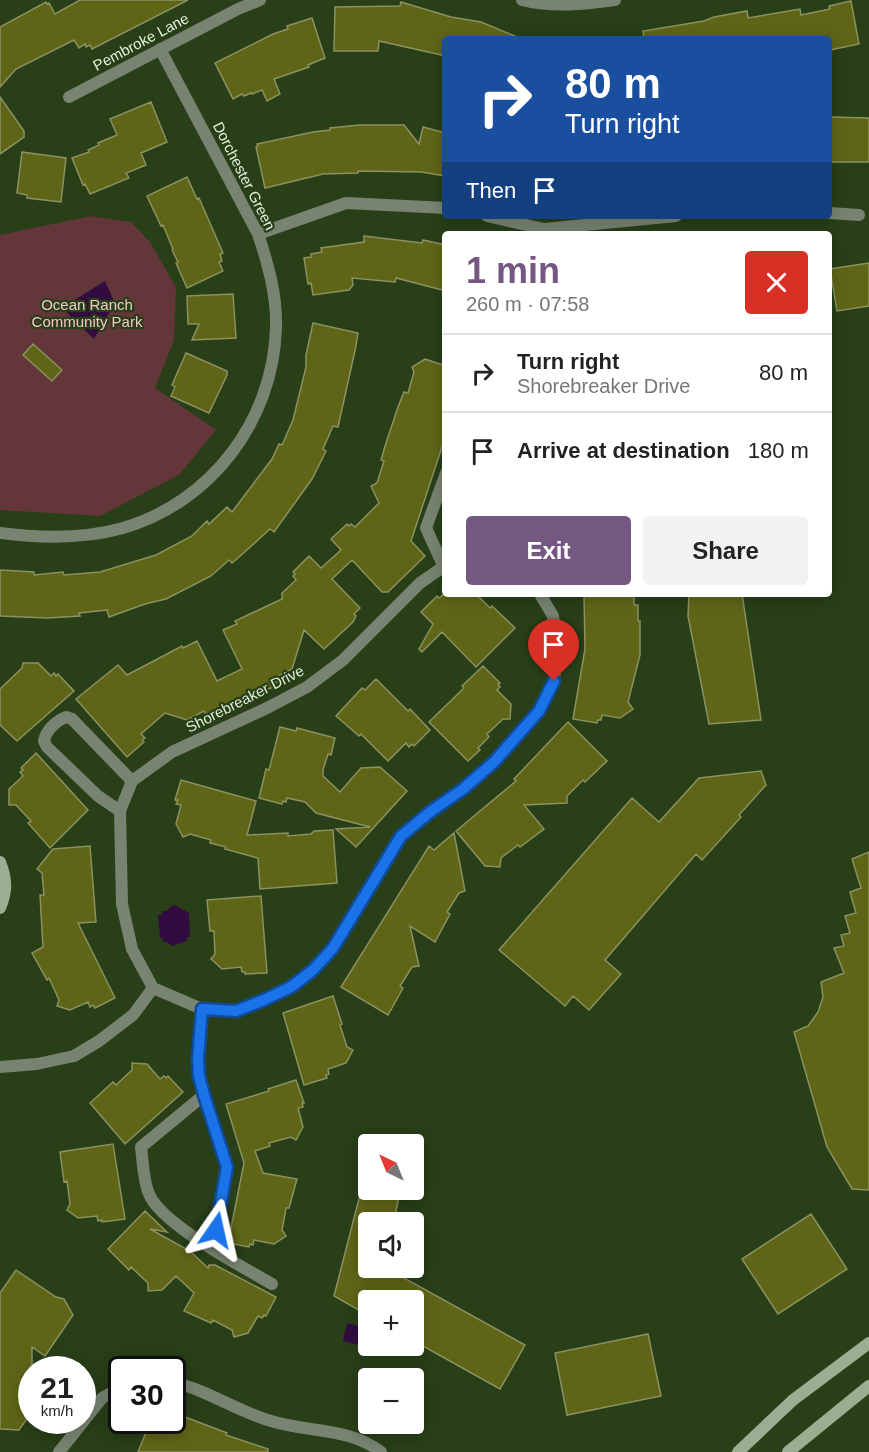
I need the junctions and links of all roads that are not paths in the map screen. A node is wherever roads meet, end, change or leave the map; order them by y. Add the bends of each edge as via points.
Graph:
1 (260, 0) edge
2 (522, 0) edge
3 (615, 0) edge
4 (160, 49) junction
5 (69, 97) dead end
6 (442, 207) edge
7 (832, 213) edge
8 (859, 214) dead end
9 (500, 219) edge
10 (646, 219) edge
11 (258, 234) junction
12 (442, 484) edge
13 (0, 533) edge
14 (442, 561) edge
15 (442, 566) edge
16 (542, 597) edge
17 (132, 781) junction
18 (120, 811) junction
19 (0, 862) edge
20 (0, 908) edge
21 (153, 988) junction
22 (202, 1009) junction
23 (0, 1067) edge
24 (204, 1095) junction
25 (212, 1249) junction
26 (272, 1284) dead end
27 (869, 1343) edge
28 (186, 1385) edge
29 (869, 1386) edge
30 (108, 1395) edge
31 (59, 1452) edge
32 (381, 1452) edge
33 (738, 1452) edge
34 (788, 1452) edge

1 - 4 street, Pembroke Lane
2 - 3 street via 584,4
4 - 5 street, Pembroke Lane
4 - 11 street, Dorchester Green
6 - 11 street via 346,203
7 - 8 street
9 - 10 street via 544,229
11 - 13 street, Dorchester Green via 275,303 274,351 254,418 220,468 196,490 157,515 122,528 66,536
12 - 14 street via 426,528
15 - 17 street, Shorebreaker Drive via 420,583 344,660 307,687 172,752
16 - 22 street via 553,616 557,645 554,681 539,711 494,762 401,836 333,948 313,970 291,987 236,1011
17 - 18 street
17 - 18 street via 72,719 61,719 45,733 47,747 98,796
18 - 21 street via 122,903 132,949
19 - 20 main road via 6,888
21 - 22 street
21 - 23 street via 133,1015 74,1056
22 - 24 street via 198,1059
24 - 25 street via 227,1167
24 - 25 street via 141,1148 151,1198
25 - 26 street
27 - 33 main road via 793,1400
28 - 32 street via 273,1422 357,1437
29 - 34 main road
30 - 31 street

